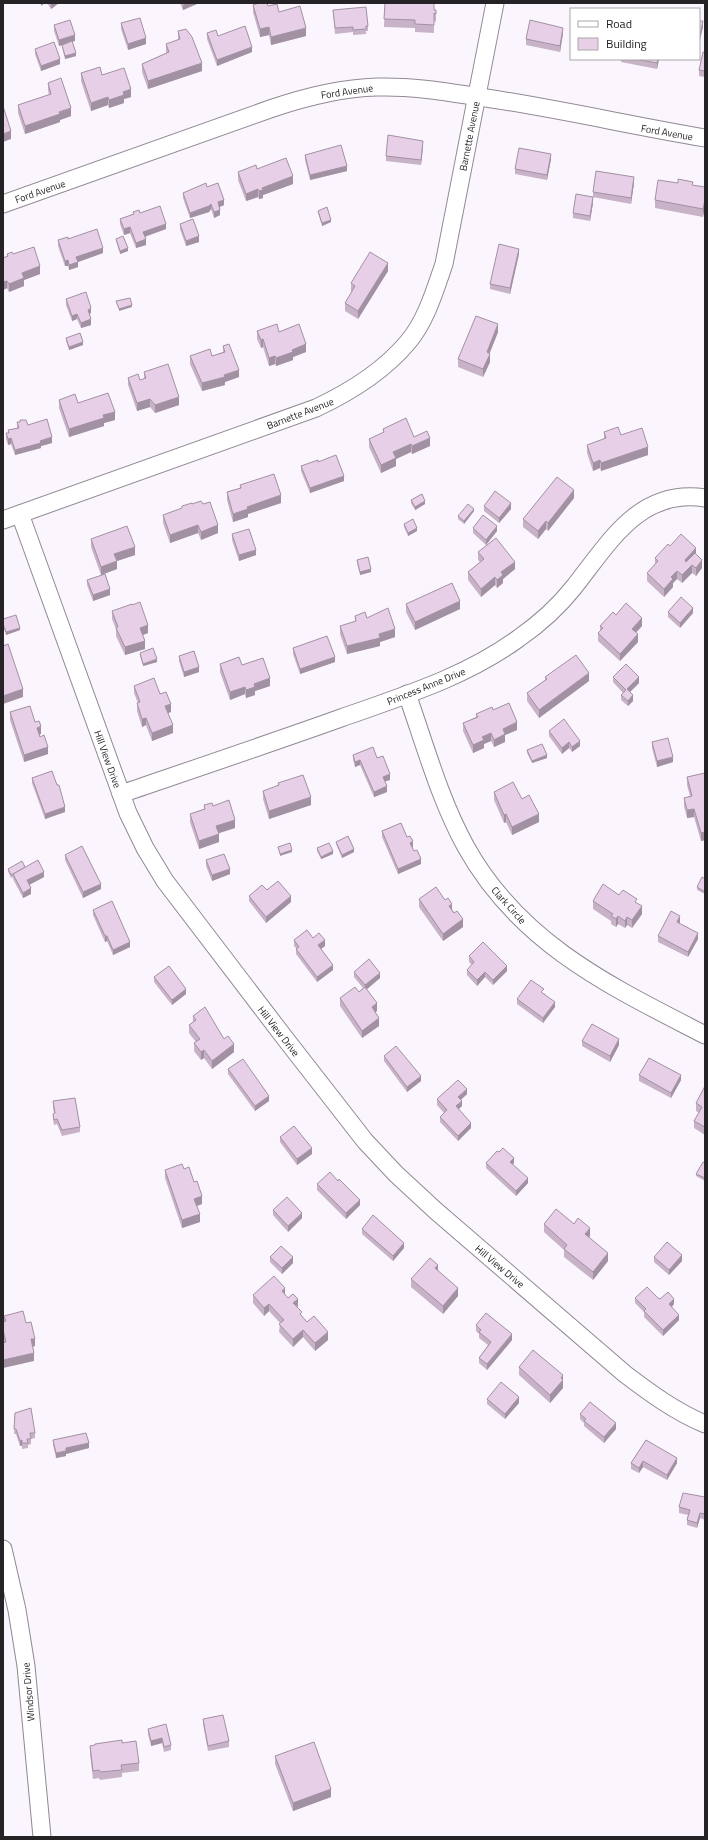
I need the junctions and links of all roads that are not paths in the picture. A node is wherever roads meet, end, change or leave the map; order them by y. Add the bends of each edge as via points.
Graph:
1 (495, 3) edge
2 (476, 96) junction
3 (705, 138) edge
4 (3, 204) edge
5 (705, 498) edge
6 (20, 514) junction
7 (3, 520) edge
8 (407, 694) junction
9 (120, 794) junction
10 (705, 1035) edge
11 (705, 1424) edge
12 (3, 1549) edge
13 (42, 1837) edge

1 - 2 street, Barnette Avenue
2 - 3 street, Ford Avenue
2 - 4 street, Ford Avenue via 413,87 340,90 305,98
2 - 6 street, Barnette Avenue via 442,272 409,342 387,363 348,392 316,408
5 - 8 street, Princess Anne Drive via 678,497 661,500 646,507 632,517 608,543 573,589 520,637 465,671
6 - 7 street, Barnette Avenue
6 - 9 street, Hill View Drive
8 - 9 street, Princess Anne Drive
8 - 10 street, Clark Circle via 454,822 485,877 506,904 543,940 575,963
9 - 11 street, Hill View Drive via 145,848 170,888 365,1141 436,1211 625,1374 656,1398
12 - 13 street, Windsor Drive via 26,1666

